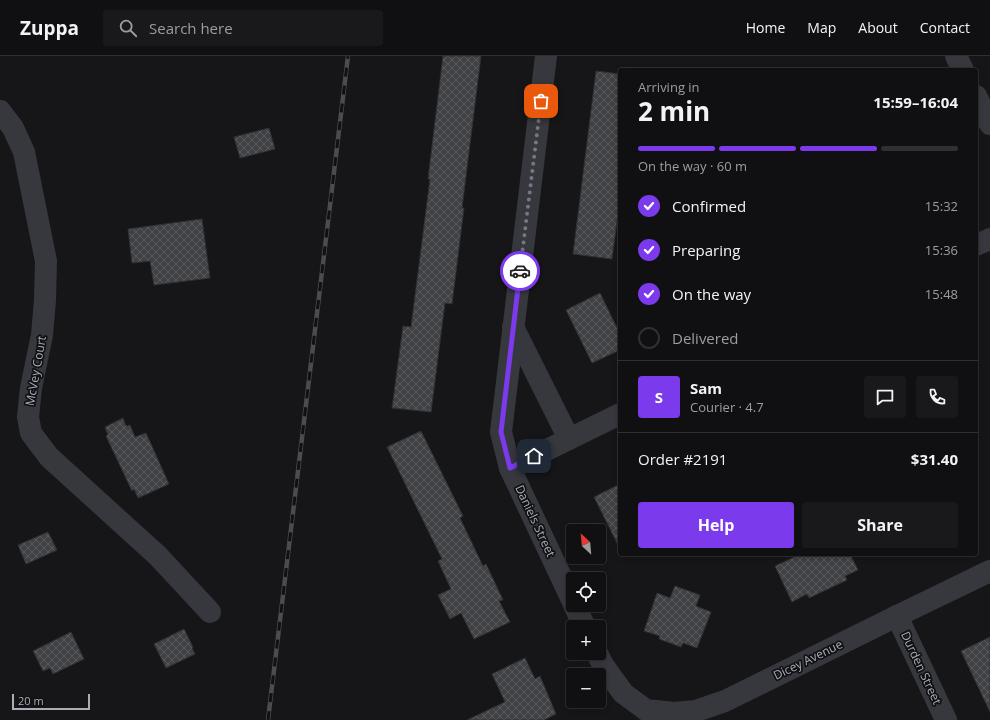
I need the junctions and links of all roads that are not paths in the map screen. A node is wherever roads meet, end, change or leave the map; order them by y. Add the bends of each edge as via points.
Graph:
1 (546, 56) edge
2 (956, 56) edge
3 (962, 68) edge
4 (978, 100) edge
5 (0, 112) edge
6 (990, 124) edge
7 (990, 239) edge
8 (978, 244) edge
9 (513, 327) junction
10 (618, 415) edge
11 (569, 439) junction
12 (510, 468) junction
13 (990, 572) edge
14 (566, 587) edge
15 (210, 612) dead end
16 (897, 616) junction
17 (600, 660) edge
18 (946, 720) edge

1 - 9 street, Daniels Street
2 - 3 street
4 - 6 street
5 - 15 street, McVey Court via 13,128 24,152 46,261 42,335 28,417 31,433 49,457 158,556
7 - 8 street
9 - 11 street
9 - 12 street, Daniels Street via 501,432
10 - 11 street
11 - 12 street
12 - 14 street, Daniels Street
13 - 16 street, Dicey Avenue
16 - 17 street, Dicey Avenue via 725,701 696,711 674,713 646,710 623,693
16 - 18 street, Durden Street

